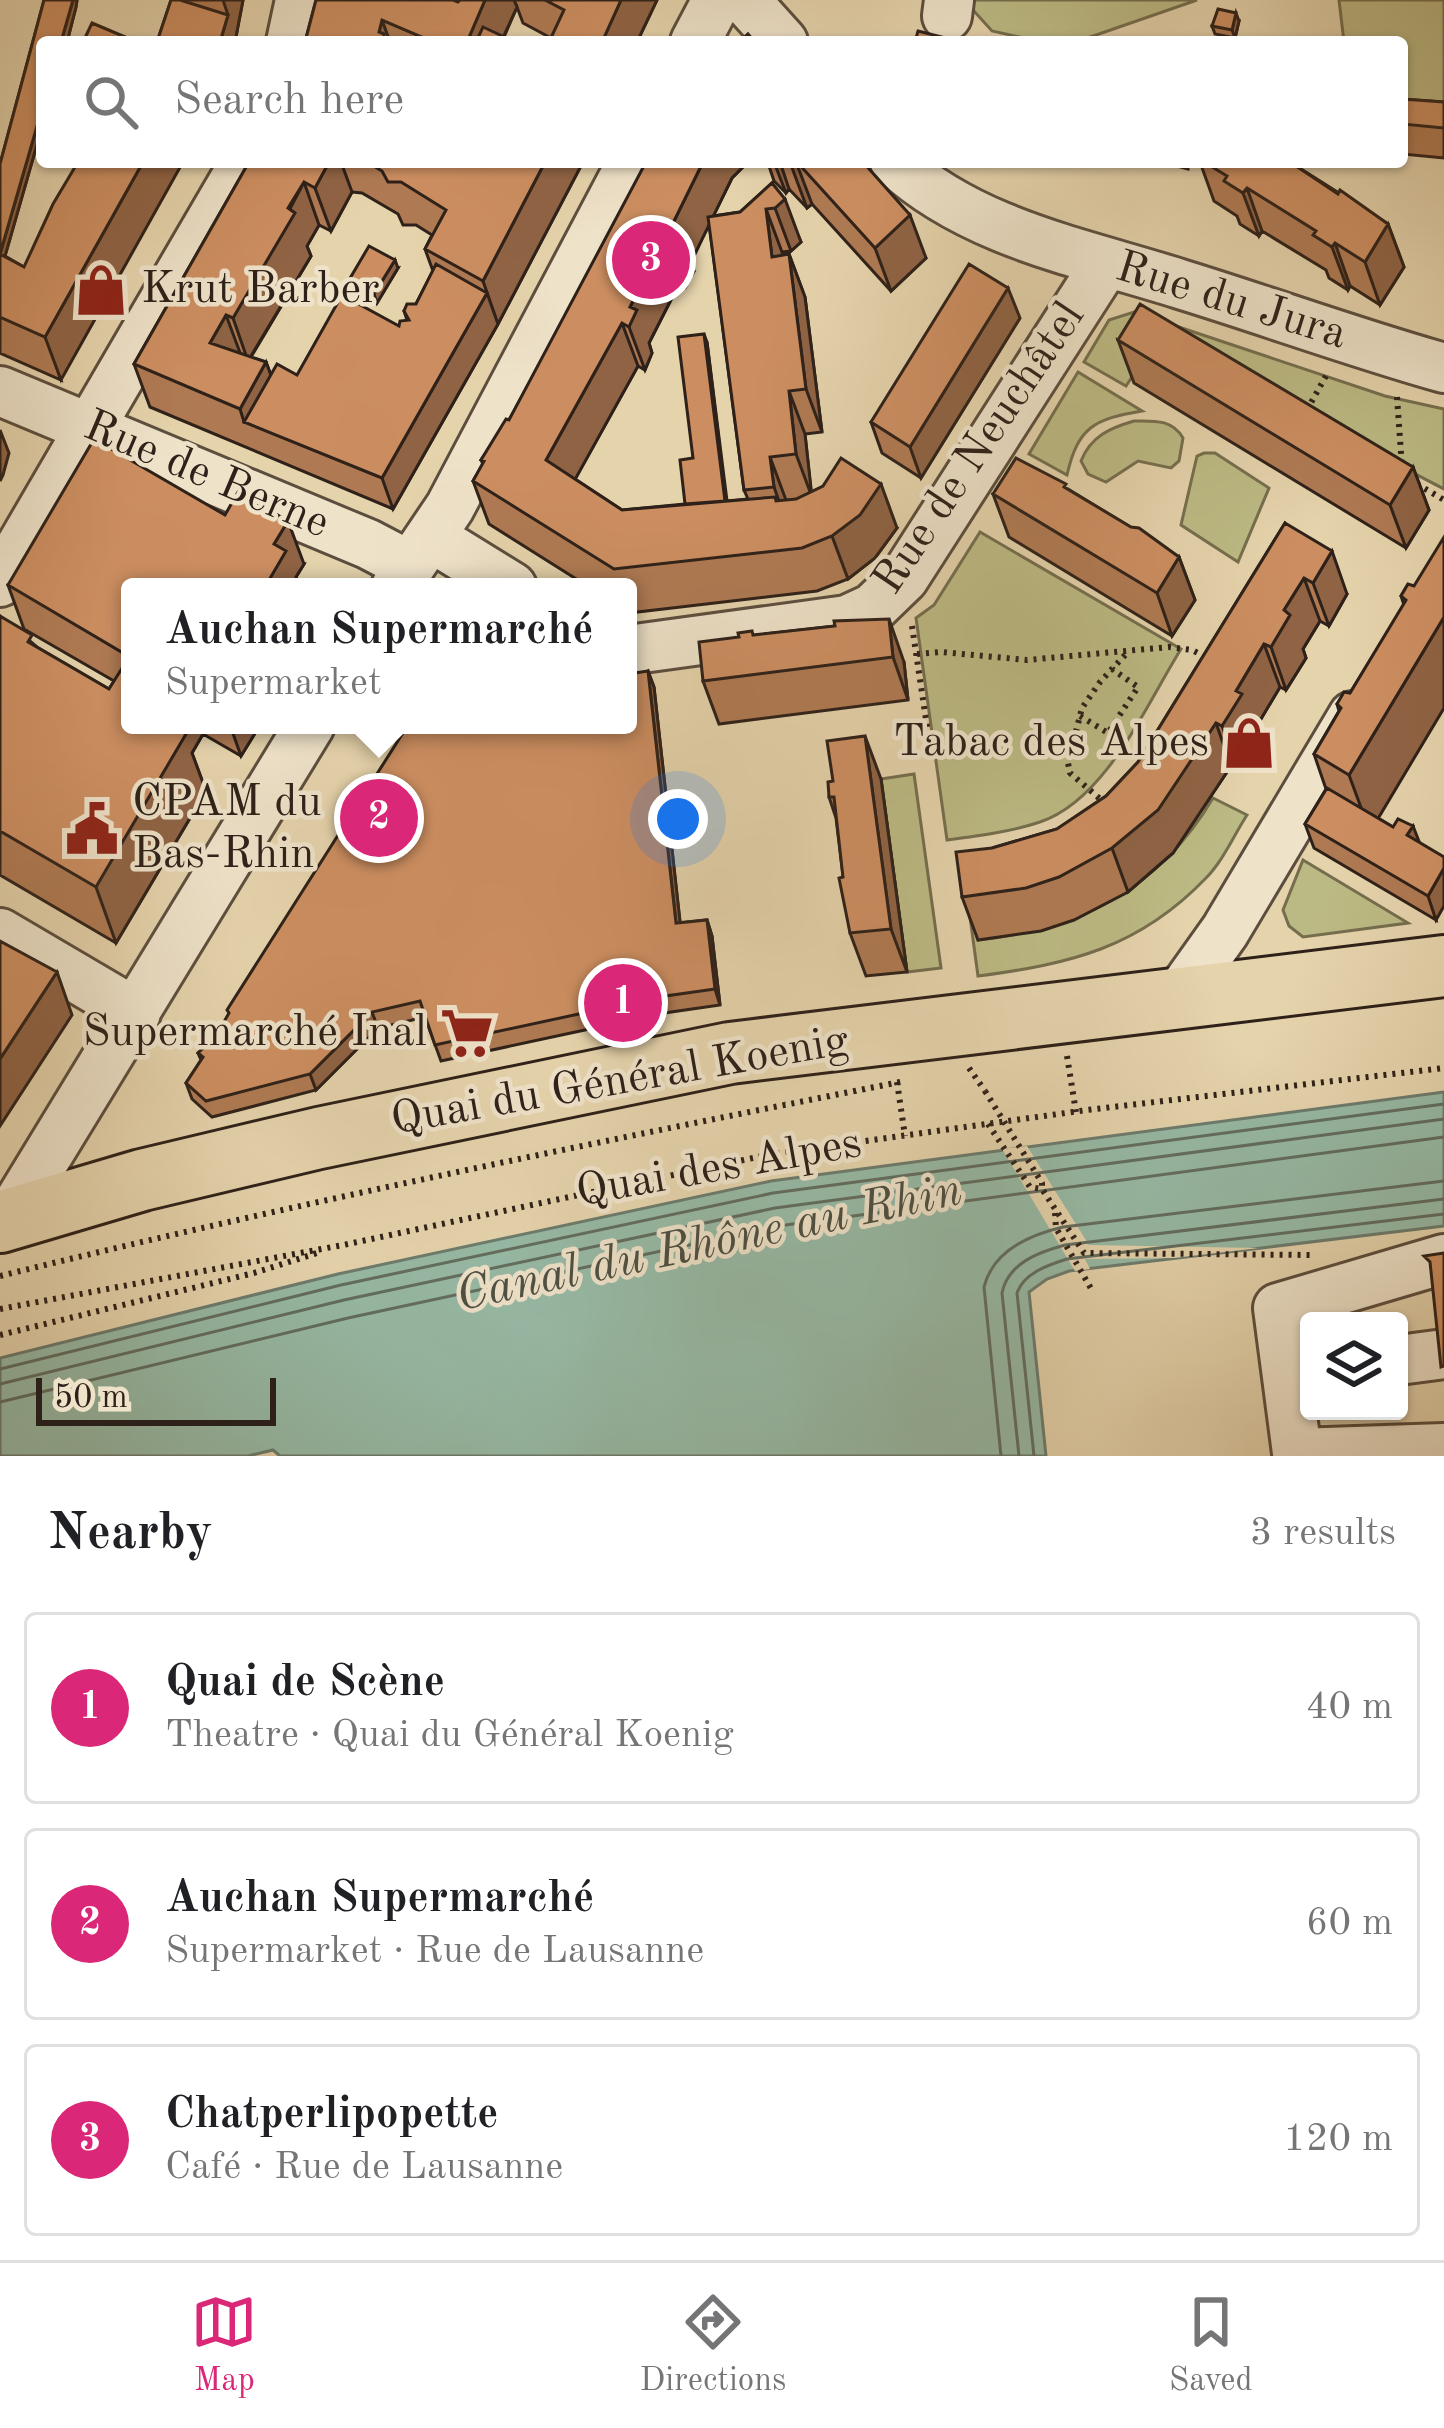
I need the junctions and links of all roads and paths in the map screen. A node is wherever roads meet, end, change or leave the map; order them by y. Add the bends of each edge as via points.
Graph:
1 (300, 0) edge
2 (717, 0) edge
3 (745, 0) edge
4 (292, 36) edge
5 (698, 36) edge
6 (778, 36) edge
7 (242, 168) edge
8 (629, 168) edge
9 (903, 168) edge
10 (1106, 263) junction
11 (1332, 366) dead end
12 (1444, 368) edge
13 (1396, 387) dead end
14 (0, 391) edge
15 (1300, 422) edge
16 (92, 427) junction
17 (1444, 500) edge
18 (412, 563) edge
19 (474, 578) edge
20 (0, 582) edge
21 (910, 617) dead end
22 (637, 649) edge
23 (1129, 652) junction
24 (917, 654) junction
25 (1222, 665) edge
26 (1112, 669) junction
27 (1377, 674) edge
28 (1080, 716) junction
29 (305, 734) edge
30 (931, 753) dead end
31 (1110, 808) edge
32 (0, 933) edge
33 (1444, 966) edge
34 (1178, 997) junction
35 (136, 1013) junction
36 (1066, 1056) dead end
37 (1444, 1068) edge
38 (951, 1072) dead end
39 (915, 1079) dead end
40 (897, 1082) junction
41 (1076, 1112) junction
42 (988, 1124) junction
43 (905, 1136) junction
44 (1042, 1190) junction
45 (1054, 1209) junction
46 (3, 1239) edge
47 (343, 1245) junction
48 (1312, 1255) dead end
49 (1440, 1259) edge
50 (1093, 1292) dead end
51 (0, 1309) edge
52 (0, 1335) edge
53 (1444, 1354) edge
54 (1408, 1359) edge
55 (1298, 1372) edge
56 (1444, 1448) edge
57 (1290, 1455) edge

1 - 4 street
2 - 5 street
3 - 6 street
7 - 16 street
8 - 18 street
9 - 10 street, Rue du Jura via 992,223
10 - 12 street, Rue du Jura
10 - 22 street, Rue de Neuchâtel via 889,595 847,620
11 - 15 path
13 - 17 path via 1402,476
14 - 16 street, Rue de Berne
16 - 18 street, Rue de Berne
16 - 20 street
18 - 19 street
21 - 24 path
23 - 24 path via 1028,660
23 - 25 path via 1192,650
23 - 26 path
24 - 30 path
26 - 28 path
26 - 28 path via 1138,687 1108,733
27 - 34 street
28 - 31 path via 1070,773
29 - 35 street
32 - 35 street
33 - 34 main road
34 - 46 main road, Quai du Général Koenig via 668,1065 142,1180
35 - 46 street
36 - 41 path
37 - 41 path, Quai des Alpes
38 - 44 path, bridge via 969,1068
39 - 40 path, Quai des Alpes
40 - 43 path
40 - 46 path, Quai des Alpes via 271,1210
41 - 42 path, Quai des Alpes
42 - 43 path, Quai des Alpes
42 - 44 path via 1030,1187
43 - 47 path, Quai des Alpes via 750,1159
44 - 45 path
45 - 48 path via 1084,1252
45 - 50 path via 1056,1228
47 - 51 path, Quai des Alpes
47 - 52 path
49 - 55 street via 1267,1310
53 - 54 street
55 - 57 street
56 - 57 street

